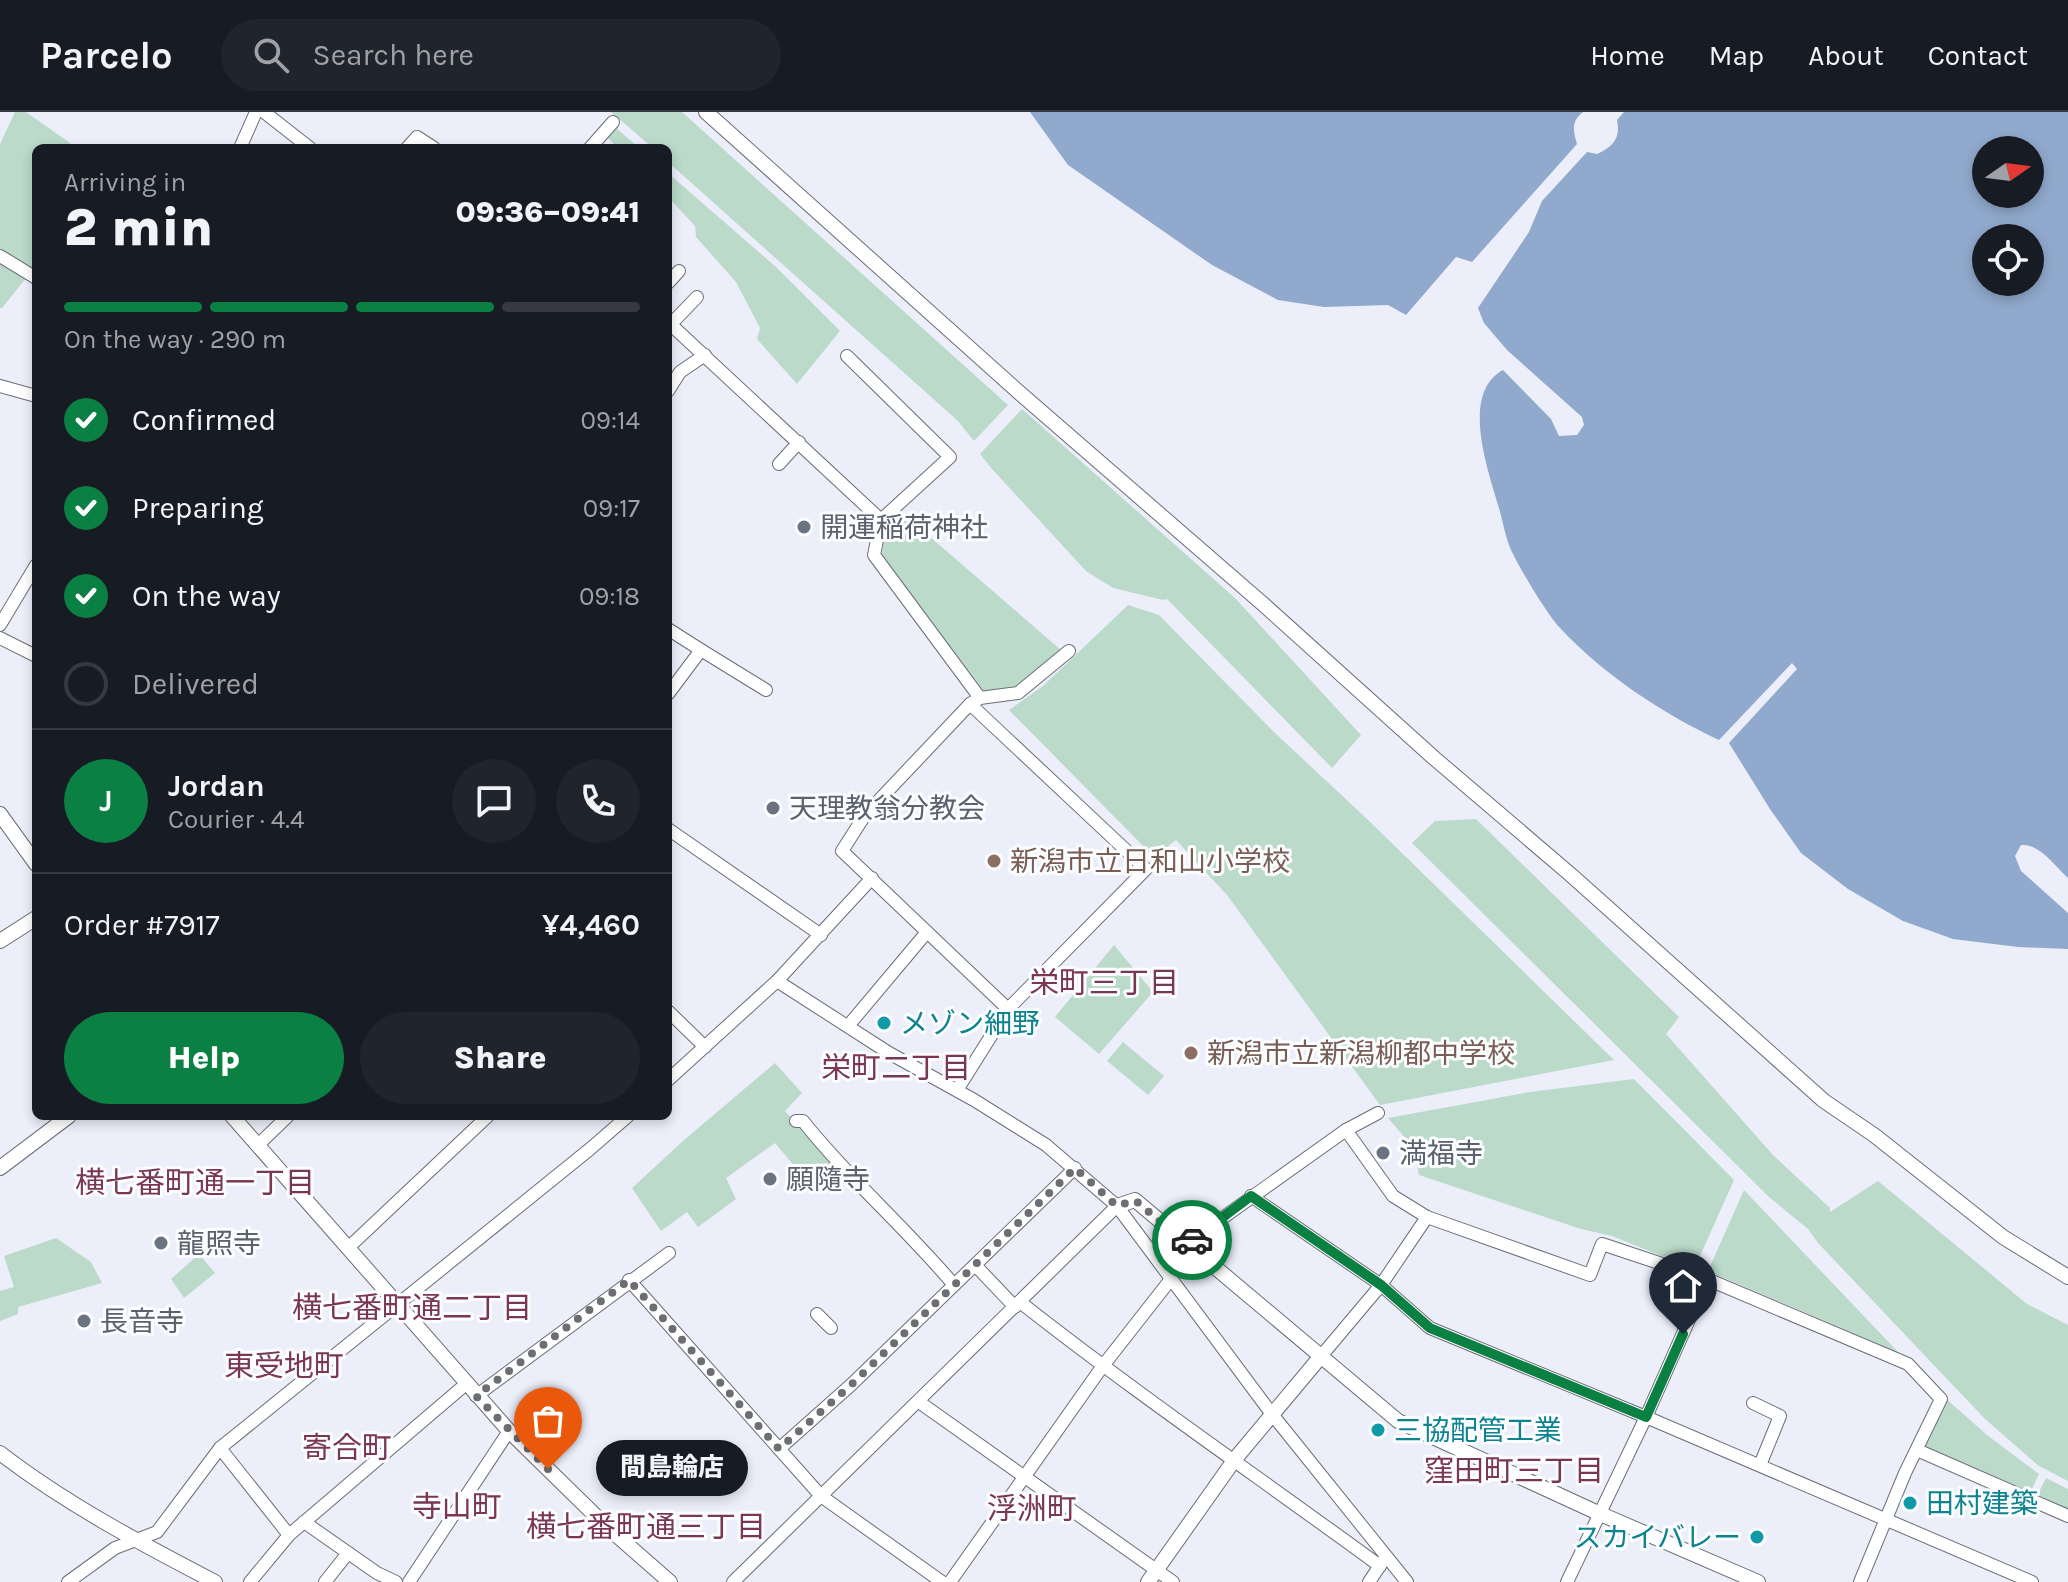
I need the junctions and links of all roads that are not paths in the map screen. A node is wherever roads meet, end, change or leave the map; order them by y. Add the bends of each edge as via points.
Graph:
1 (256, 112) edge
2 (264, 112) edge
3 (706, 112) edge
4 (613, 122) dead end
5 (242, 144) edge
6 (305, 144) edge
7 (411, 144) edge
8 (428, 144) edge
9 (594, 144) edge
10 (0, 256) edge
11 (679, 271) dead end
12 (32, 276) edge
13 (672, 279) edge
14 (697, 297) dead end
15 (672, 320) edge
16 (672, 326) edge
17 (705, 355) junction
18 (847, 356) dead end
19 (672, 385) edge
20 (0, 386) edge
21 (32, 395) edge
22 (799, 442) junction
23 (779, 464) dead end
24 (881, 520) junction
25 (32, 572) edge
26 (0, 625) edge
27 (672, 632) edge
28 (0, 638) edge
29 (701, 650) junction
30 (1069, 651) dead end
31 (32, 654) edge
32 (672, 689) edge
33 (766, 690) dead end
34 (975, 701) junction
35 (0, 814) edge
36 (672, 832) edge
37 (32, 858) edge
38 (872, 878) junction
39 (32, 921) edge
40 (927, 932) junction
41 (821, 935) junction
42 (0, 941) edge
43 (777, 981) junction
44 (1008, 1009) junction
45 (672, 1015) edge
46 (848, 1026) junction
47 (705, 1047) junction
48 (672, 1076) edge
49 (957, 1090) junction
50 (1378, 1113) dead end
51 (64, 1120) edge
52 (236, 1120) edge
53 (284, 1120) edge
54 (481, 1120) edge
55 (623, 1120) edge
56 (796, 1121) dead end
57 (1346, 1130) junction
58 (258, 1145) junction
59 (1, 1166) edge
60 (1075, 1168) junction
61 (1251, 1196) junction
62 (1117, 1206) junction
63 (1427, 1217) junction
64 (1186, 1244) junction
65 (349, 1247) junction
66 (669, 1253) dead end
67 (975, 1265) junction
68 (2068, 1277) edge
69 (1171, 1279) junction
70 (1707, 1279) junction
71 (629, 1280) junction
72 (954, 1285) junction
73 (1381, 1285) junction
74 (397, 1303) junction
75 (1018, 1304) junction
76 (817, 1314) dead end
77 (831, 1328) dead end
78 (1322, 1355) junction
79 (1102, 1367) junction
80 (466, 1384) junction
81 (476, 1396) junction
82 (919, 1402) junction
83 (1753, 1403) dead end
84 (1271, 1413) junction
85 (1646, 1417) junction
86 (509, 1431) junction
87 (220, 1448) junction
88 (779, 1449) junction
89 (1917, 1450) junction
90 (0, 1453) edge
91 (1235, 1459) junction
92 (1760, 1465) junction
93 (1024, 1477) junction
94 (821, 1496) junction
95 (1599, 1514) junction
96 (2068, 1516) edge
97 (1887, 1520) junction
98 (304, 1522) junction
99 (289, 1535) junction
100 (135, 1540) junction
101 (348, 1553) junction
102 (1383, 1562) junction
103 (1152, 1576) edge
104 (73, 1581) edge
105 (215, 1582) edge
106 (250, 1582) edge
107 (325, 1582) edge
108 (396, 1582) edge
109 (411, 1582) edge
110 (670, 1582) edge
111 (733, 1582) edge
112 (942, 1582) edge
113 (950, 1582) edge
114 (1173, 1582) edge
115 (1369, 1582) edge
116 (1407, 1582) edge
117 (1567, 1582) edge
118 (1758, 1582) edge
119 (1860, 1582) edge
120 (2032, 1582) edge

1 - 5 street
2 - 6 street
3 - 68 street via 1824,1101 2003,1237
4 - 9 street
7 - 8 street via 417,137
10 - 12 street
11 - 13 street
14 - 15 street
16 - 17 street
17 - 19 street via 680,372
17 - 22 street
18 - 24 street via 950,457
20 - 21 street
22 - 23 street
22 - 24 street
24 - 34 street via 874,555
25 - 26 street
27 - 29 street
28 - 31 street
29 - 32 street
29 - 33 street
30 - 34 street via 1018,693
34 - 38 street via 865,815 842,851
34 - 44 street via 1146,869
35 - 37 street
36 - 41 street
38 - 40 street
38 - 41 street
39 - 42 street
40 - 44 street
40 - 46 street
41 - 43 street
43 - 46 street
43 - 47 street
44 - 49 street
45 - 47 street
46 - 49 street
47 - 48 street
49 - 60 street
50 - 57 street
51 - 59 street
52 - 58 street
53 - 58 street
54 - 65 street
55 - 74 street
56 - 72 street via 803,1121
57 - 61 street
57 - 63 street via 1393,1196
58 - 65 street
60 - 62 street
60 - 67 street
61 - 64 street
61 - 73 street
62 - 64 street via 1135,1200
62 - 69 street
62 - 75 street
63 - 70 street via 1590,1275 1602,1244
63 - 73 street
64 - 78 street
65 - 74 street
66 - 71 street
67 - 72 street
67 - 75 street
69 - 79 street
69 - 84 street
70 - 85 street
70 - 89 street via 1908,1364 1941,1399
71 - 81 street
71 - 88 street
72 - 88 street
73 - 78 street
73 - 85 street via 1430,1328
74 - 80 street
74 - 87 street
75 - 79 street
75 - 82 street
76 - 77 street
78 - 84 street
78 - 95 street via 1398,1421
79 - 91 street
79 - 93 street
80 - 81 street
80 - 98 street
81 - 86 street
82 - 93 street
82 - 94 street
83 - 92 street via 1780,1416
84 - 91 street
84 - 102 street
85 - 92 street
85 - 95 street
86 - 109 street
86 - 110 street
87 - 99 street
87 - 100 street via 157,1532
88 - 94 street
89 - 96 street
89 - 97 street
90 - 100 street
91 - 102 street
91 - 103 street
92 - 97 street
93 - 103 street
93 - 113 street
94 - 111 street
94 - 112 street
95 - 117 street
95 - 118 street
97 - 119 street
97 - 120 street
98 - 99 street
98 - 101 street
99 - 106 street
100 - 104 street via 115,1548
100 - 105 street
101 - 107 street
101 - 108 street
102 - 115 street
102 - 116 street
103 - 114 street

